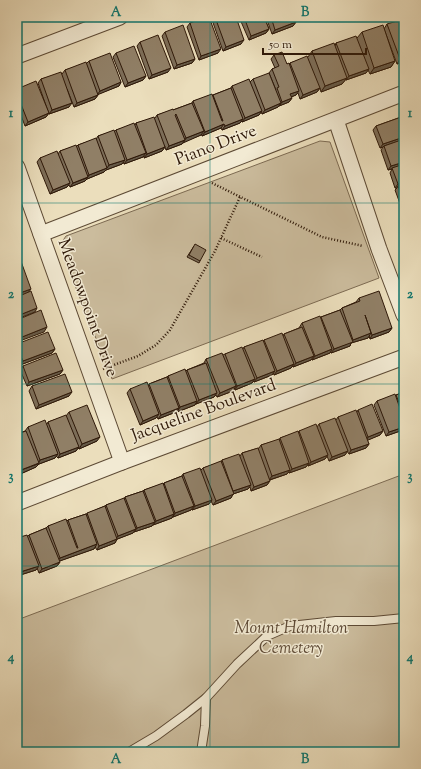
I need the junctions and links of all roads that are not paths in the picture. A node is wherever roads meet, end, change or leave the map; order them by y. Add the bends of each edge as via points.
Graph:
1 (120, 17) edge
2 (88, 23) edge
3 (17, 56) edge
4 (404, 93) edge
5 (336, 120) junction
6 (17, 167) edge
7 (41, 234) junction
8 (404, 316) edge
9 (404, 357) edge
10 (122, 462) junction
11 (17, 503) edge
12 (404, 618) edge
13 (206, 698) junction
14 (129, 752) edge
15 (201, 752) edge

1 - 2 street
2 - 3 street
4 - 5 street, Piano Drive
5 - 7 street, Piano Drive
5 - 8 street
6 - 7 street, Meadowpoint Drive
7 - 10 street, Meadowpoint Drive
9 - 10 street, Jacqueline Boulevard
10 - 11 street, Jacqueline Boulevard
12 - 13 lane via 290,626 267,636
13 - 14 lane via 156,736
13 - 15 lane

